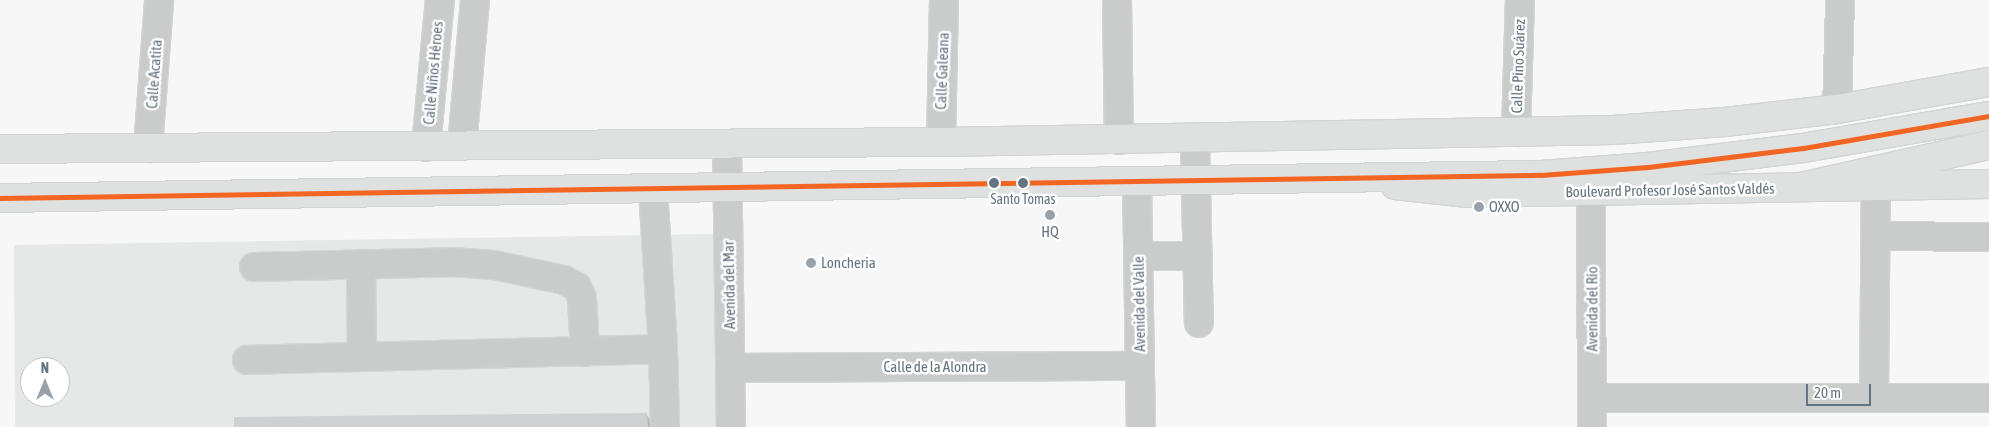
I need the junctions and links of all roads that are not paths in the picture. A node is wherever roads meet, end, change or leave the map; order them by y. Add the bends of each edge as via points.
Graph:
1 (159, 0) edge
2 (440, 0) edge
3 (475, 0) edge
4 (944, 0) edge
5 (1116, 0) edge
6 (1520, 0) edge
7 (1840, 0) edge
8 (1989, 82) edge
9 (1837, 108) junction
10 (1989, 116) edge
11 (1516, 132) junction
12 (1195, 139) junction
13 (1119, 140) junction
14 (940, 142) junction
15 (727, 144) junction
16 (1989, 145) edge
17 (462, 146) junction
18 (426, 147) junction
19 (148, 148) junction
20 (0, 149) edge
21 (1352, 179) junction
22 (1137, 181) junction
23 (1196, 181) junction
24 (1876, 184) junction
25 (1989, 184) edge
26 (728, 187) junction
27 (1801, 187) junction
28 (653, 189) junction
29 (1591, 192) junction
30 (0, 198) edge
31 (1876, 236) junction
32 (1989, 237) edge
33 (1138, 256) junction
34 (1198, 256) junction
35 (361, 264) junction
36 (254, 267) dead end
37 (1199, 323) dead end
38 (663, 350) junction
39 (585, 352) junction
40 (362, 357) junction
41 (247, 360) dead end
42 (1140, 366) junction
43 (730, 368) junction
44 (1874, 396) junction
45 (1592, 398) junction
46 (1989, 398) edge
47 (665, 427) edge
48 (731, 427) edge
49 (1141, 427) edge
50 (1592, 427) edge

1 - 19 street, Calle Acatita
2 - 18 street, Calle Niños Héroes
3 - 17 street
4 - 14 street, Calle Galeana
5 - 13 street
6 - 11 street, Calle Pino Suárez
7 - 9 street
8 - 9 main road
9 - 11 main road via 1623,130
10 - 21 main road via 1803,148 1648,167 1541,174
11 - 12 main road
12 - 13 main road
12 - 23 street
13 - 14 main road
14 - 15 main road
15 - 17 main road
15 - 26 street, Avenida del Mar
16 - 27 main road
17 - 18 main road
18 - 19 main road
19 - 20 main road
21 - 23 main road
21 - 29 main road, Boulevard Profesor José Santos Valdés via 1466,193
22 - 23 main road
22 - 26 main road
22 - 33 street, Avenida del Valle
23 - 34 street
24 - 25 main road, Boulevard Profesor José Santos Valdés
24 - 27 main road, Boulevard Profesor José Santos Valdés
24 - 31 street
26 - 28 main road
26 - 43 street, Avenida del Mar
27 - 29 main road, Boulevard Profesor José Santos Valdés
28 - 30 main road
28 - 38 street
29 - 45 street, Avenida del Río
31 - 32 street
31 - 44 street
33 - 34 street
33 - 42 street, Avenida del Valle
34 - 37 street
35 - 36 street
35 - 39 street via 476,263 564,280 576,287 582,298
35 - 40 street
38 - 39 street
38 - 47 street
39 - 40 street
40 - 41 street
42 - 43 street, Calle de la Alondra
42 - 49 street, Avenida del Valle
43 - 48 street, Avenida del Mar
44 - 45 street
44 - 46 street
45 - 50 street, Avenida del Río

